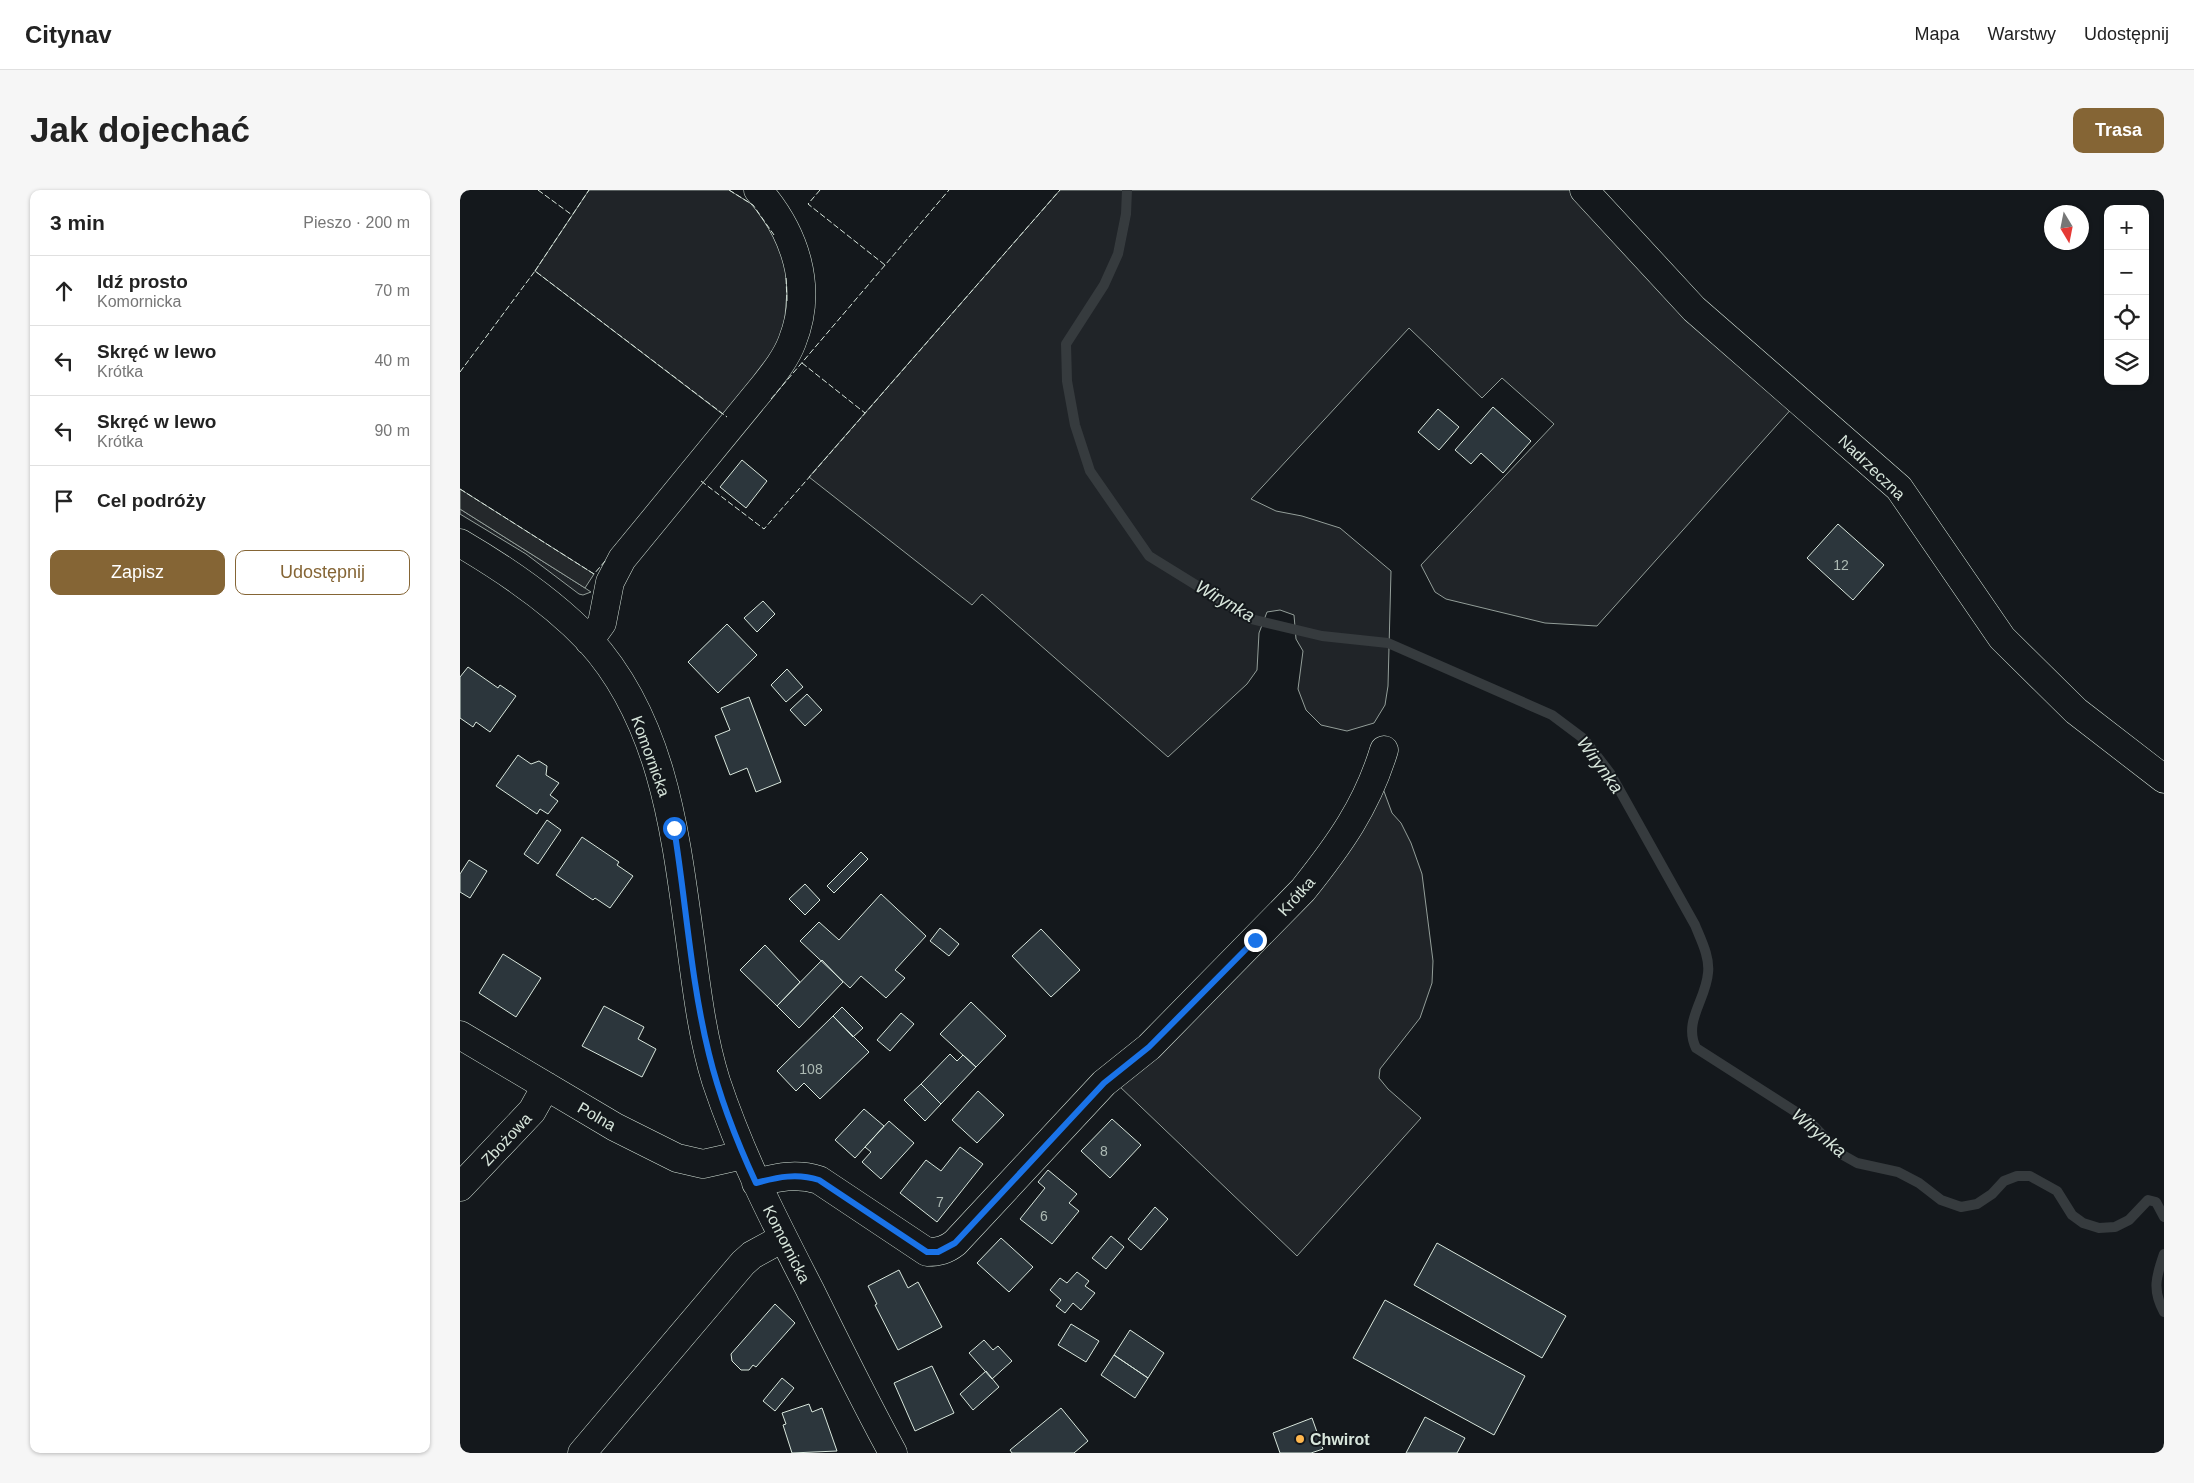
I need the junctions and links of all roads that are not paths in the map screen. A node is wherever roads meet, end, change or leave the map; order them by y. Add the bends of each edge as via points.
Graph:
1 (758, 190) edge
2 (1584, 190) edge
3 (460, 543) edge
4 (590, 641) junction
5 (1384, 750) dead end
6 (2164, 779) edge
7 (460, 1035) edge
8 (546, 1086) junction
9 (743, 1155) junction
10 (756, 1183) junction
11 (460, 1187) edge
12 (783, 1238) junction
13 (582, 1453) edge
14 (893, 1453) edge

1 - 4 street via 783,222 799,267 801,292 792,342 779,366 622,559 610,582 602,623
2 - 6 street, Nadrzeczna via 1694,310 1899,488 2002,638 2076,711
3 - 4 street, Komornicka via 534,591
4 - 9 street, Komornicka via 632,703 662,779 677,846 705,1037
5 - 10 street, Krótka via 1356,818 1303,890 1149,1047 1104,1083 947,1249 927,1252 819,1180 789,1176
7 - 8 street, Polna
8 - 9 street, Polna via 648,1145 686,1162 703,1164
8 - 11 street, Zbożowa via 532,1110
9 - 10 street, Komornicka
10 - 12 street, Komornicka
12 - 13 street via 752,1255 736,1271
12 - 14 street, Komornicka

